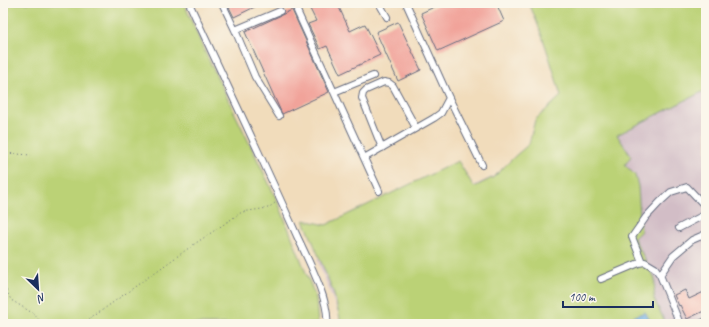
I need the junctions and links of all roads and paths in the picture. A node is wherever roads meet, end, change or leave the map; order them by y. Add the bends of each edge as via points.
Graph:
1 (188, 3) edge
2 (222, 3) edge
3 (300, 3) edge
4 (379, 3) edge
5 (406, 3) edge
6 (280, 11) dead end
7 (387, 17) dead end
8 (235, 30) junction
9 (373, 76) dead end
10 (334, 92) junction
11 (449, 98) junction
12 (279, 116) dead end
13 (416, 128) junction
14 (382, 148) junction
15 (3, 153) edge
16 (31, 155) dead end
17 (364, 158) junction
18 (482, 165) dead end
19 (379, 191) dead end
20 (282, 201) junction
21 (706, 207) edge
22 (706, 214) edge
23 (679, 228) dead end
24 (706, 234) edge
25 (642, 262) junction
26 (660, 275) junction
27 (601, 279) dead end
28 (3, 283) edge
29 (706, 321) edge
30 (42, 324) edge
31 (84, 324) edge
32 (327, 324) edge
33 (680, 324) edge
34 (700, 324) edge

1 - 20 street
2 - 8 street
3 - 10 street via 297,11
4 - 7 street
5 - 11 street
6 - 8 street
8 - 12 street via 255,77
9 - 10 street
10 - 17 street
11 - 13 street via 441,113
11 - 18 street
13 - 14 street
13 - 14 street via 393,86 384,82 366,90 362,98
14 - 17 street
15 - 16 path
17 - 19 street
20 - 31 path via 268,208 242,212
20 - 32 street via 323,295
21 - 25 street via 687,187 671,192 646,217 632,237
22 - 23 street
24 - 26 street via 692,240 673,256
25 - 26 street via 655,268
25 - 27 street
26 - 33 street
28 - 30 path via 11,300 34,314
29 - 34 street

